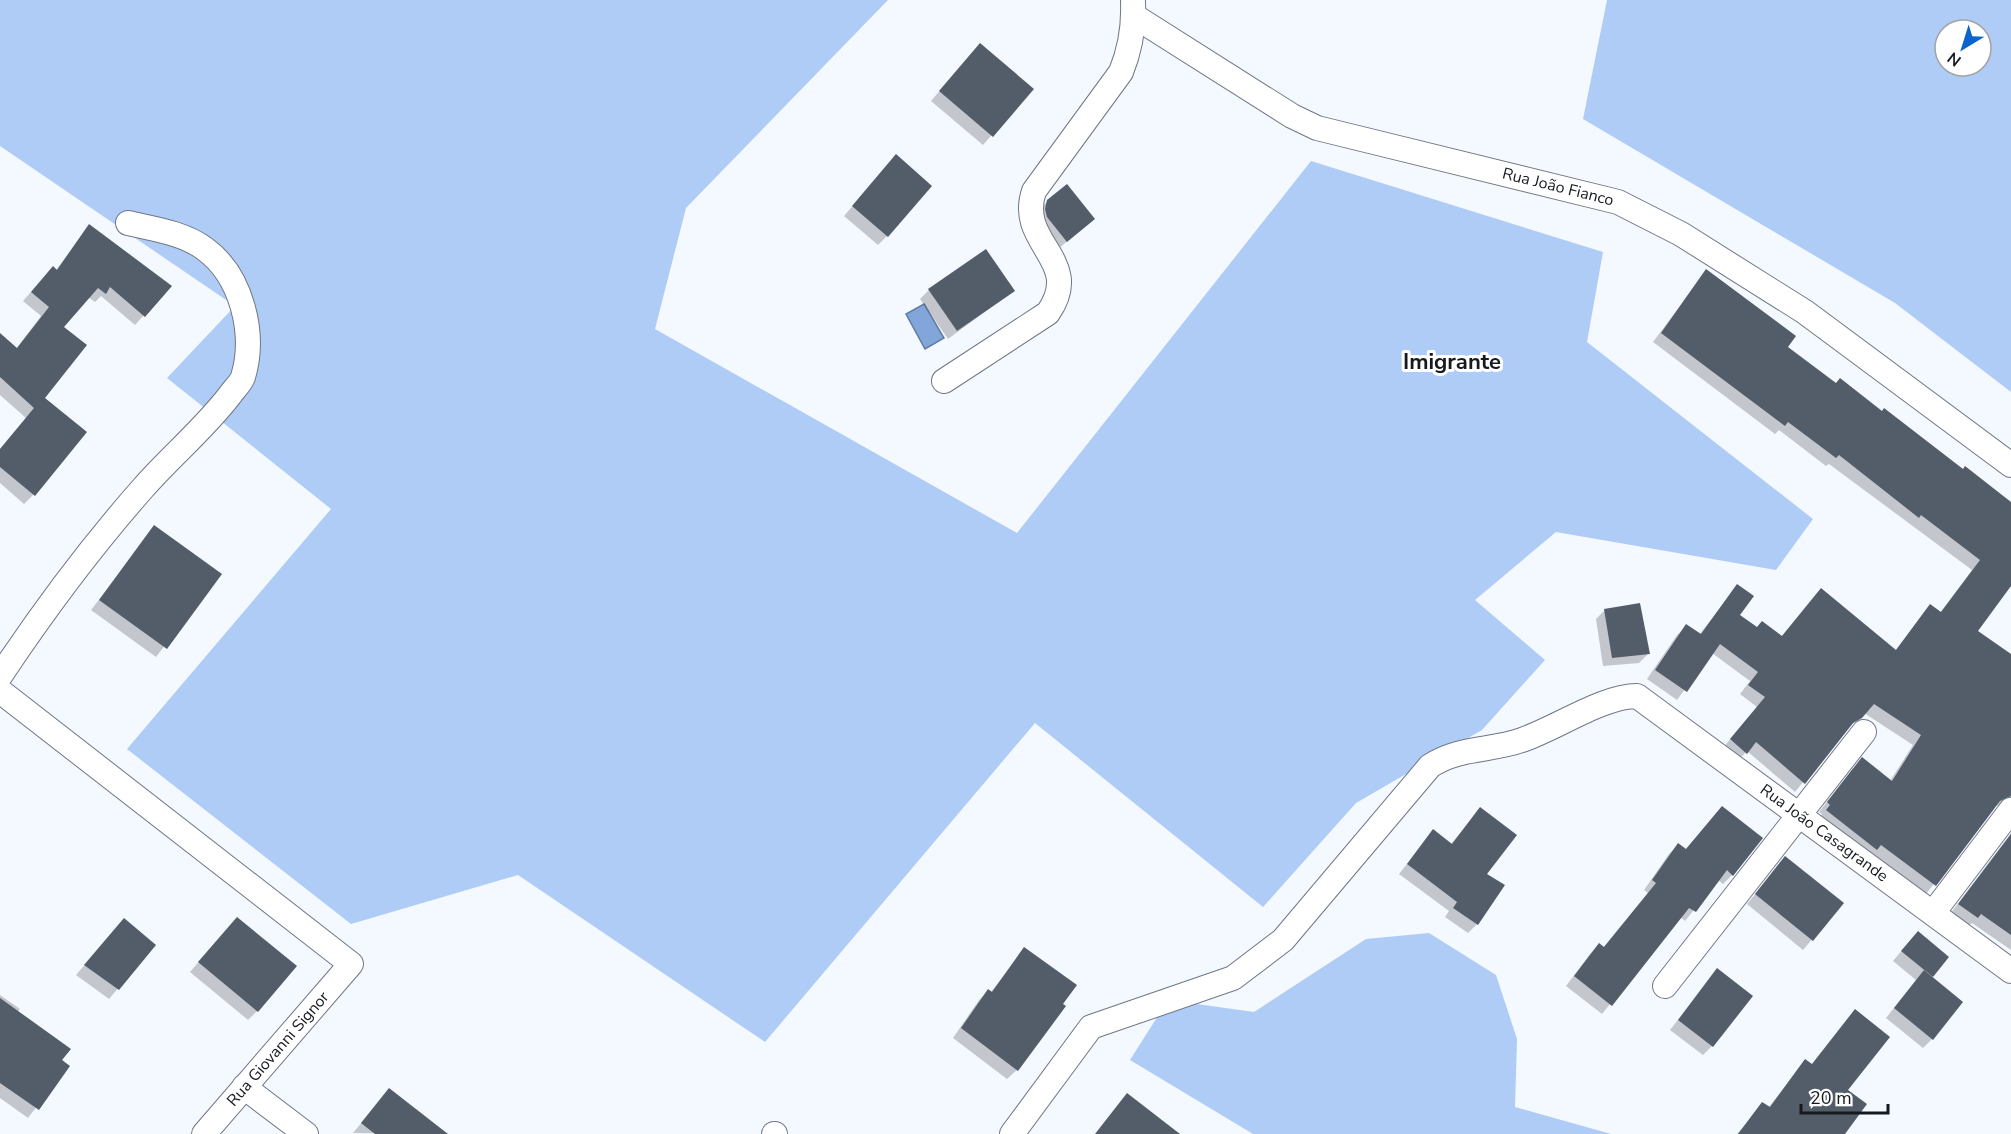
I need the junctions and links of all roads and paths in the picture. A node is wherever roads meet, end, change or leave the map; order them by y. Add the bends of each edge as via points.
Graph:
1 (1133, 8) edge
2 (128, 223) dead end
3 (944, 381) dead end
4 (2011, 465) edge
5 (0, 676) edge
6 (0, 691) edge
7 (1864, 732) dead end
8 (2011, 810) edge
9 (1800, 815) junction
10 (1933, 913) junction
11 (2011, 971) edge
12 (1665, 986) dead end
13 (244, 1087) junction
14 (204, 1134) edge
15 (306, 1134) edge
16 (1012, 1134) edge

1 - 3 street via 1127,57 1120,72 1034,191 1029,205 1031,221 1061,277 1056,302 1048,313
1 - 4 street, Rua João Fianco via 1292,116 1317,128 1618,202 1681,234 1805,312
2 - 5 street via 185,238 221,263 247,320 248,345 242,379 213,417 144,486 87,554
6 - 13 street, Rua Giovanni Signor via 351,963
7 - 9 street
8 - 10 street
9 - 10 street, Rua João Casagrande
9 - 12 street
9 - 16 street, Rua João Casagrande via 1637,696 1613,698 1521,741 1442,758 1419,776 1372,837 1282,940 1233,978 1091,1027
10 - 11 street, Rua João Casagrande
13 - 14 street, Rua Giovanni Signor
13 - 15 street

